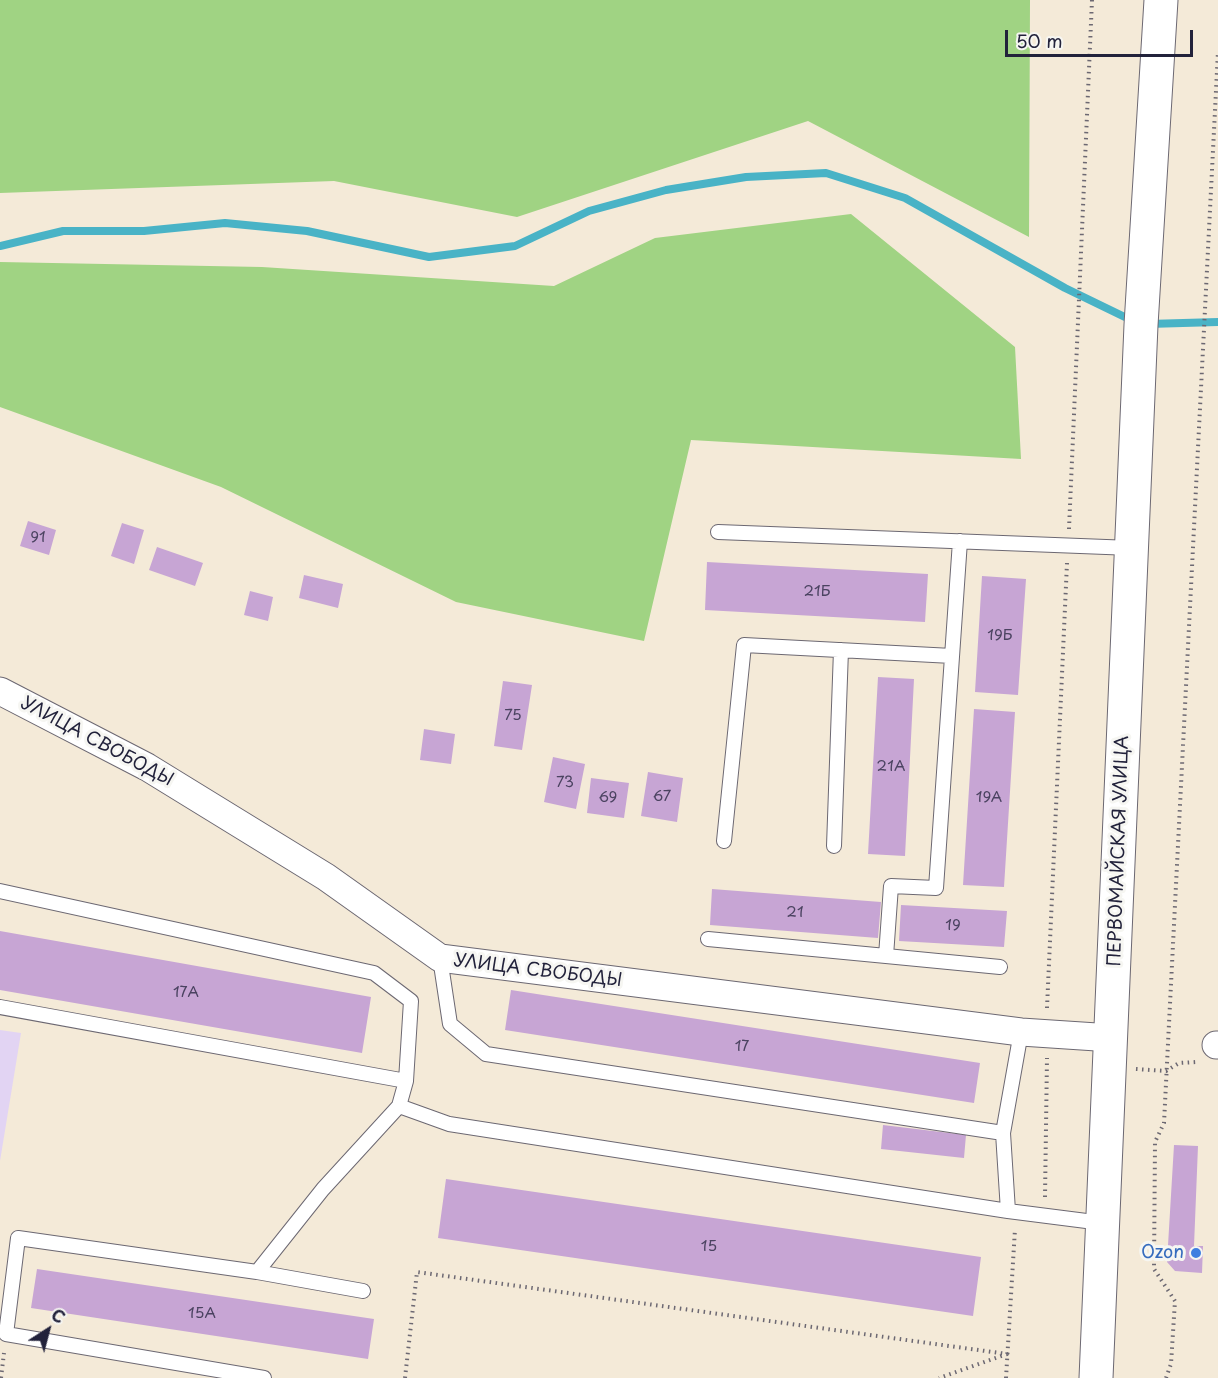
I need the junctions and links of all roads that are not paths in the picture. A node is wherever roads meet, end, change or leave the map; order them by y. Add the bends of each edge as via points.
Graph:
1 (1161, 0) edge
2 (718, 532) dead end
3 (960, 541) junction
4 (1132, 548) junction
5 (841, 650) junction
6 (952, 656) junction
7 (0, 691) edge
8 (724, 841) dead end
9 (834, 846) dead end
10 (0, 891) edge
11 (708, 939) dead end
12 (886, 956) junction
13 (440, 958) junction
14 (1000, 967) dead end
15 (0, 1007) edge
16 (1034, 1033) junction
17 (1112, 1038) junction
18 (406, 1081) junction
19 (399, 1106) junction
20 (1003, 1133) junction
21 (1012, 1212) junction
22 (1102, 1223) junction
23 (257, 1272) junction
24 (363, 1291) dead end
25 (264, 1378) edge
26 (1095, 1378) edge

1 - 4 street, ПЕРВОМАЙСКАЯ УЛИЦА
2 - 3 lane
3 - 4 lane
3 - 6 lane
4 - 17 street, ПЕРВОМАЙСКАЯ УЛИЦА
5 - 6 lane
5 - 8 lane via 744,645
5 - 9 lane
6 - 12 lane via 936,888 891,886
7 - 13 street, УЛИЦА СВОБОДЫ via 157,773 326,877
10 - 18 lane via 374,973 411,1001
11 - 12 lane
12 - 14 lane
13 - 16 street, УЛИЦА СВОБОДЫ
13 - 20 lane via 450,1024 486,1054
15 - 18 lane
16 - 17 street, УЛИЦА СВОБОДЫ
16 - 20 lane
17 - 22 street, ПЕРВОМАЙСКАЯ УЛИЦА
18 - 19 lane
19 - 21 lane via 449,1124
19 - 23 lane via 322,1189
20 - 21 lane
21 - 22 lane
22 - 26 street, ПЕРВОМАЙСКАЯ УЛИЦА
23 - 24 lane
23 - 25 lane via 18,1238 6,1334

